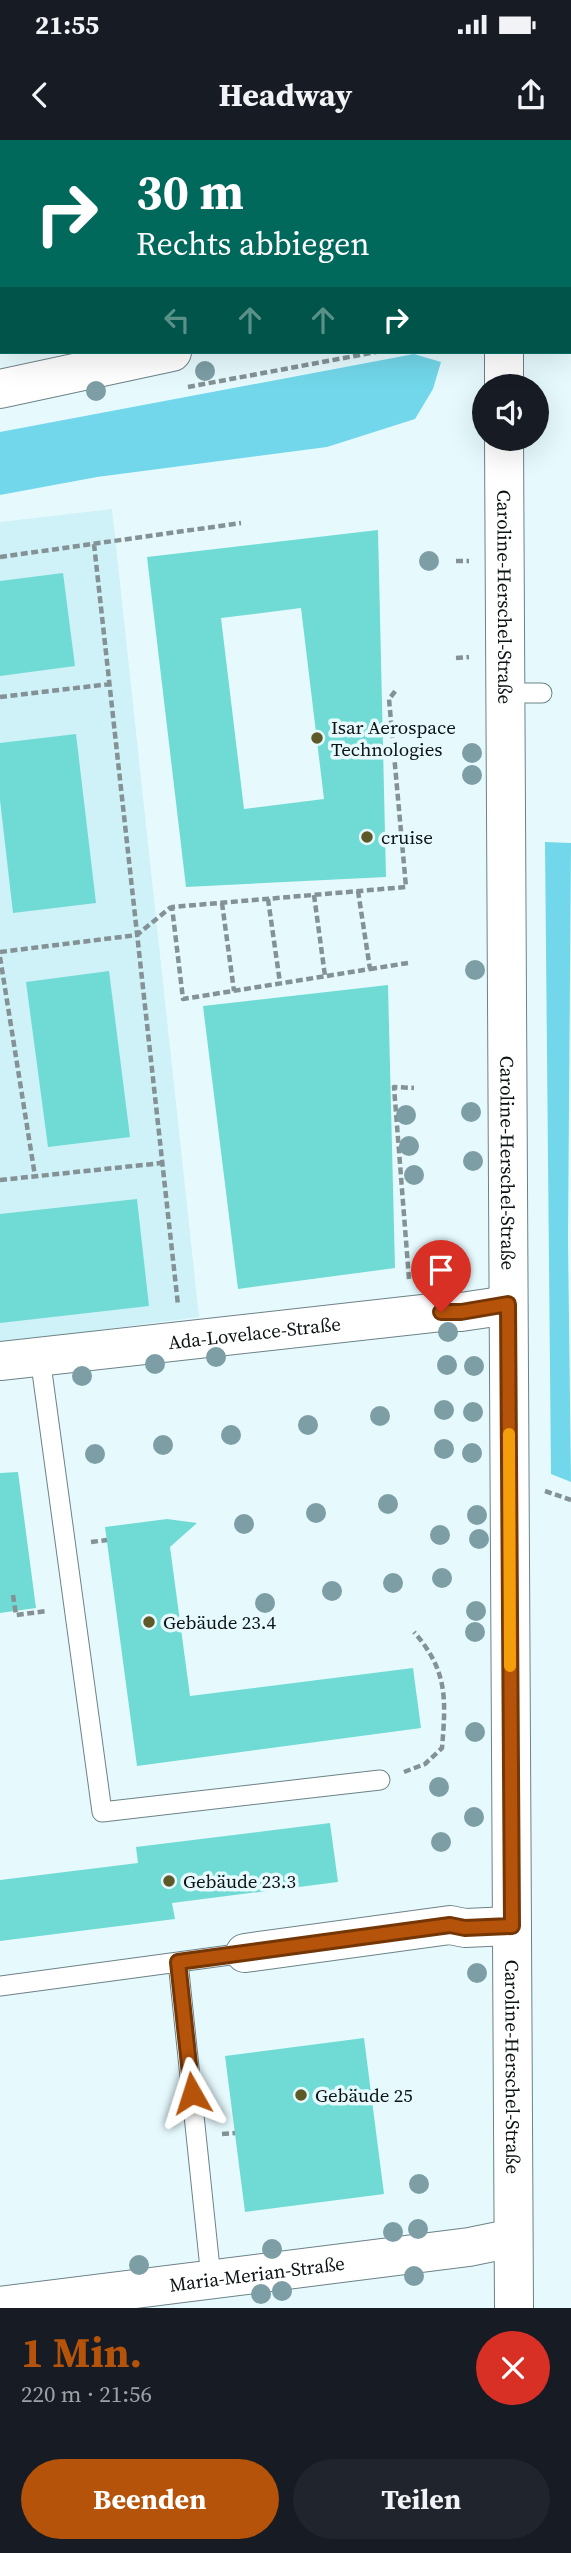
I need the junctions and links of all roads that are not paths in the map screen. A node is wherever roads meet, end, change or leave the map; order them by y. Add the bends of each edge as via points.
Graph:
1 (163, 354) edge
2 (504, 354) edge
3 (504, 374) edge
4 (0, 389) edge
5 (505, 451) edge
6 (508, 1304) junction
7 (40, 1357) junction
8 (0, 1361) edge
9 (380, 1780) road end
10 (512, 1926) junction
11 (245, 1953) joint
12 (178, 1962) junction
13 (0, 1986) edge
14 (513, 2238) junction
15 (211, 2278) junction
16 (99, 2300) edge
17 (0, 2306) edge
18 (514, 2308) edge

1 - 4 street
2 - 3 street
5 - 6 street, Caroline-Herschel-Straße via 524,693
6 - 7 street, Ada-Lovelace-Straße
6 - 10 street, Caroline-Herschel-Straße
7 - 8 street, Ada-Lovelace-Straße
7 - 9 lane via 102,1812
10 - 11 street via 450,1925
10 - 14 street, Caroline-Herschel-Straße
11 - 12 lane
12 - 13 lane
12 - 15 lane
14 - 15 street, Maria-Merian-Straße
14 - 18 street, Caroline-Herschel-Straße
15 - 16 street, Maria-Merian-Straße
16 - 17 street, Maria-Merian-Straße

